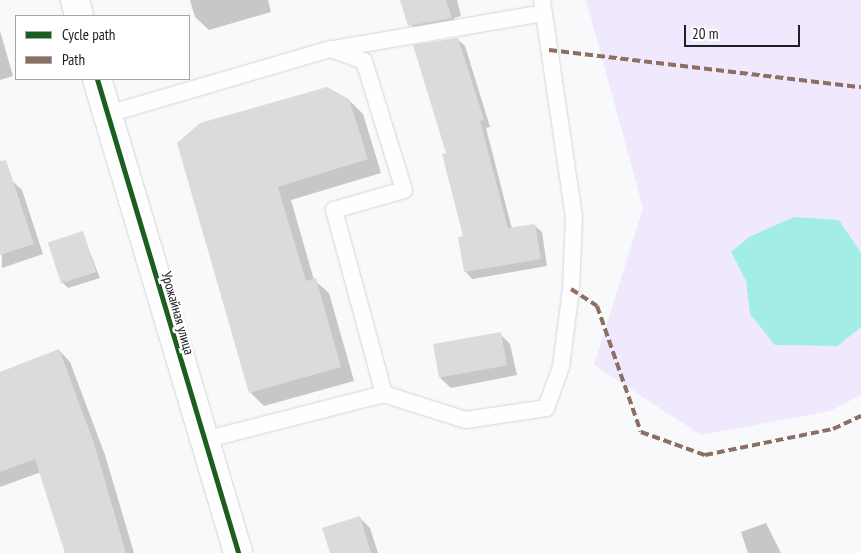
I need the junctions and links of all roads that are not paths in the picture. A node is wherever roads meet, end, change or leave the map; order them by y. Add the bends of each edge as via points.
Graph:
1 (75, 0) edge
2 (543, 7) edge
3 (79, 15) edge
4 (331, 49) junction
5 (96, 80) edge
6 (108, 114) junction
7 (384, 394) junction
8 (204, 440) junction
9 (238, 553) edge

1 - 3 street
2 - 4 lane
2 - 7 lane via 574,217 571,289 561,367 546,408 466,420
4 - 6 lane
4 - 7 lane via 364,61 404,190 334,210
5 - 6 street, Урожайная улица
6 - 8 street, Урожайная улица
7 - 8 lane
8 - 9 street, Урожайная улица

